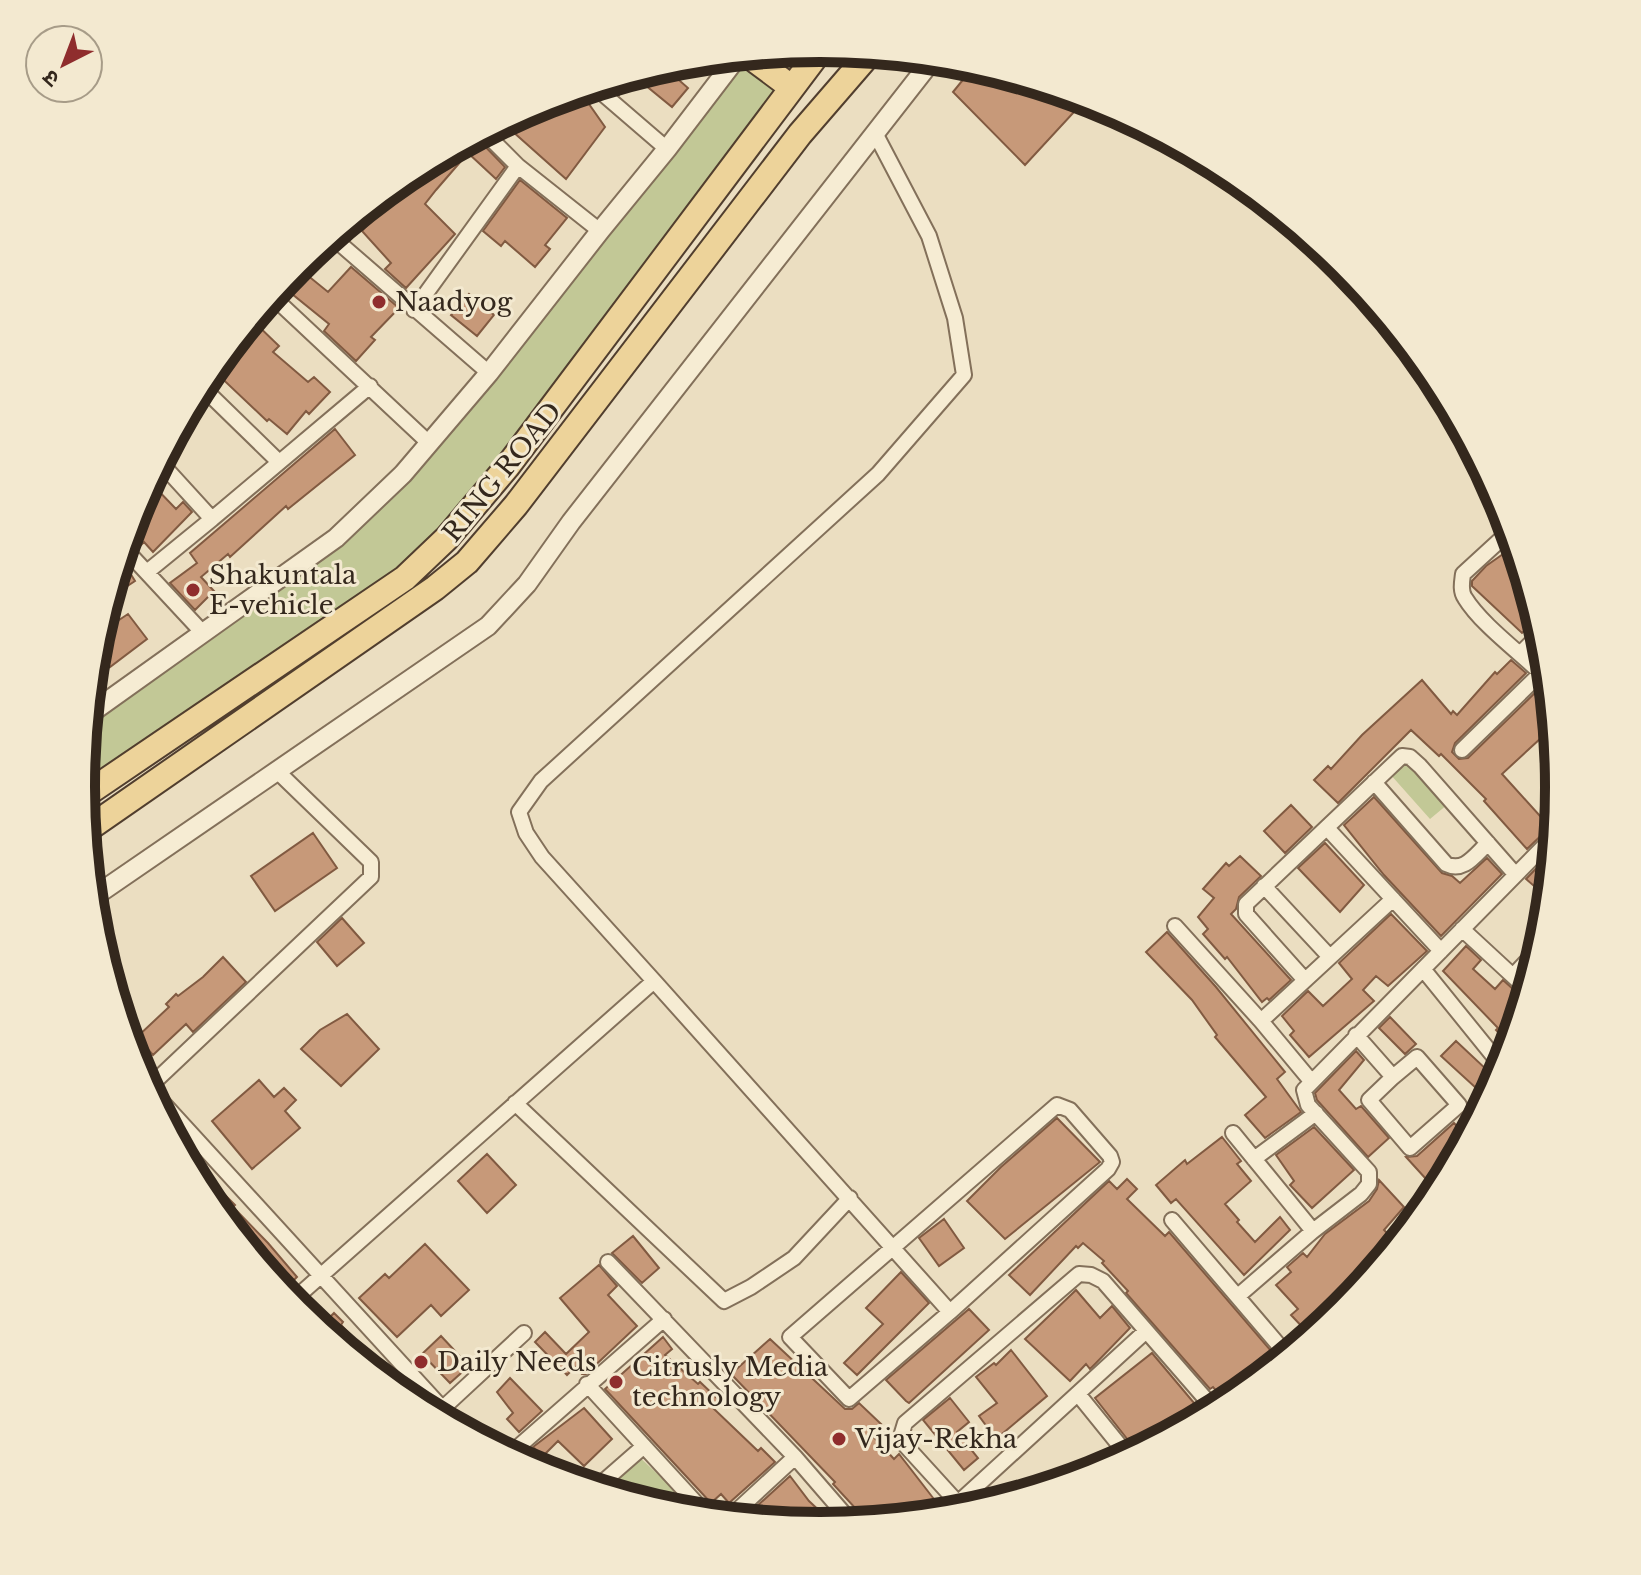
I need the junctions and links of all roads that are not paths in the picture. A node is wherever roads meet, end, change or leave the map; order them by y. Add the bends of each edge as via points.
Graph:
1 (811, 62) edge
2 (861, 64) edge
3 (761, 65) edge
4 (729, 68) edge
5 (925, 70) edge
6 (791, 87) junction
7 (605, 96) edge
8 (875, 133) junction
9 (493, 141) edge
10 (667, 149) junction
11 (518, 166) junction
12 (600, 231) junction
13 (340, 244) edge
14 (280, 303) edge
15 (414, 310) junction
16 (489, 373) junction
17 (370, 386) junction
18 (210, 395) edge
19 (430, 444) junction
20 (279, 462) junction
21 (168, 471) edge
22 (212, 519) junction
23 (1501, 539) edge
24 (133, 557) edge
25 (147, 572) junction
26 (203, 633) junction
27 (1531, 643) edge
28 (1520, 654) junction
29 (1536, 668) edge
30 (1538, 684) edge
31 (100, 707) edge
32 (1462, 750) dead end
33 (278, 772) junction
34 (1374, 782) junction
35 (95, 788) edge
36 (96, 823) edge
37 (1327, 828) junction
38 (1488, 843) junction
39 (1543, 847) edge
40 (1515, 874) junction
41 (1264, 886) junction
42 (103, 891) edge
43 (1393, 899) junction
44 (1175, 926) dead end
45 (1462, 929) junction
46 (1441, 951) junction
47 (1329, 956) junction
48 (1523, 965) edge
49 (1423, 969) junction
50 (1513, 976) junction
51 (1304, 979) junction
52 (654, 981) junction
53 (1519, 982) edge
54 (1261, 1021) junction
55 (1356, 1035) junction
56 (1494, 1057) edge
57 (155, 1076) edge
58 (1393, 1077) junction
59 (1311, 1081) junction
60 (515, 1103) junction
61 (1316, 1113) junction
62 (173, 1114) edge
63 (1233, 1133) dead end
64 (1254, 1159) junction
65 (850, 1198) junction
66 (1172, 1220) dead end
67 (1313, 1231) junction
68 (893, 1246) junction
69 (608, 1262) dead end
70 (320, 1276) junction
71 (300, 1294) edge
72 (1238, 1296) junction
73 (950, 1312) junction
74 (664, 1319) junction
75 (1146, 1331) junction
76 (524, 1333) dead end
77 (1281, 1348) edge
78 (587, 1384) junction
79 (1078, 1394) junction
80 (1207, 1401) edge
81 (436, 1403) edge
82 (444, 1407) edge
83 (644, 1446) junction
84 (518, 1447) edge
85 (1121, 1447) edge
86 (795, 1457) junction
87 (606, 1480) edge
88 (974, 1496) edge
89 (955, 1500) edge
90 (695, 1502) edge
91 (740, 1508) edge
92 (843, 1512) edge

1 - 6 main road, RING ROAD
2 - 36 main road, RING ROAD via 800,134 467,562
3 - 6 main road
4 - 10 street
5 - 8 street
6 - 35 main road, RING ROAD via 507,467 447,538 405,578
7 - 10 street
8 - 33 street via 518,594 488,626
8 - 52 street via 929,236 955,318 964,375 878,474 541,781 519,812 542,857
9 - 11 street
10 - 12 street
11 - 12 street
11 - 15 street
12 - 16 street
13 - 15 street
14 - 17 street
15 - 16 street
16 - 19 street
17 - 19 street
17 - 20 street
18 - 20 street
19 - 26 street via 336,538
20 - 22 street
21 - 22 street
22 - 25 street
23 - 28 street via 1463,574 1462,591
24 - 25 street
25 - 26 street
26 - 31 street
27 - 28 street
28 - 29 street
30 - 32 street
33 - 42 street
33 - 57 street via 371,862 371,877
34 - 37 street
34 - 38 street via 1446,864 1462,867
34 - 38 street via 1402,756 1410,757
37 - 41 street
37 - 43 street
38 - 40 street
39 - 40 street
40 - 45 street
41 - 47 street
41 - 51 street via 1246,904 1246,914
43 - 46 street
43 - 47 street
44 - 54 street
45 - 46 street
45 - 50 street
46 - 49 street
47 - 51 street
48 - 50 street
49 - 55 street
49 - 56 street
50 - 53 street
51 - 54 street
52 - 60 street
52 - 65 street
54 - 59 street
55 - 58 street
55 - 59 street
58 - 58 street via 1369,1100 1410,1148 1459,1105 1417,1057
59 - 61 street via 1304,1095
60 - 65 street via 724,1301 794,1258
60 - 70 street
61 - 64 street
61 - 67 street via 1370,1179 1361,1194
62 - 70 street
63 - 64 street
64 - 67 street
65 - 68 street
66 - 72 street
67 - 72 street
68 - 73 street
68 - 73 street via 790,1337 849,1399
68 - 73 street via 1057,1105 1080,1121 1110,1156 1108,1169
69 - 74 street
70 - 71 street
70 - 81 street
72 - 77 street
74 - 78 street
74 - 86 street
75 - 79 street
75 - 80 street
75 - 89 street via 1103,1281 1079,1274 905,1423 905,1445
76 - 82 street
78 - 83 street
78 - 84 street
79 - 85 street
79 - 88 street
83 - 87 street
83 - 90 street
86 - 91 street
86 - 92 street

